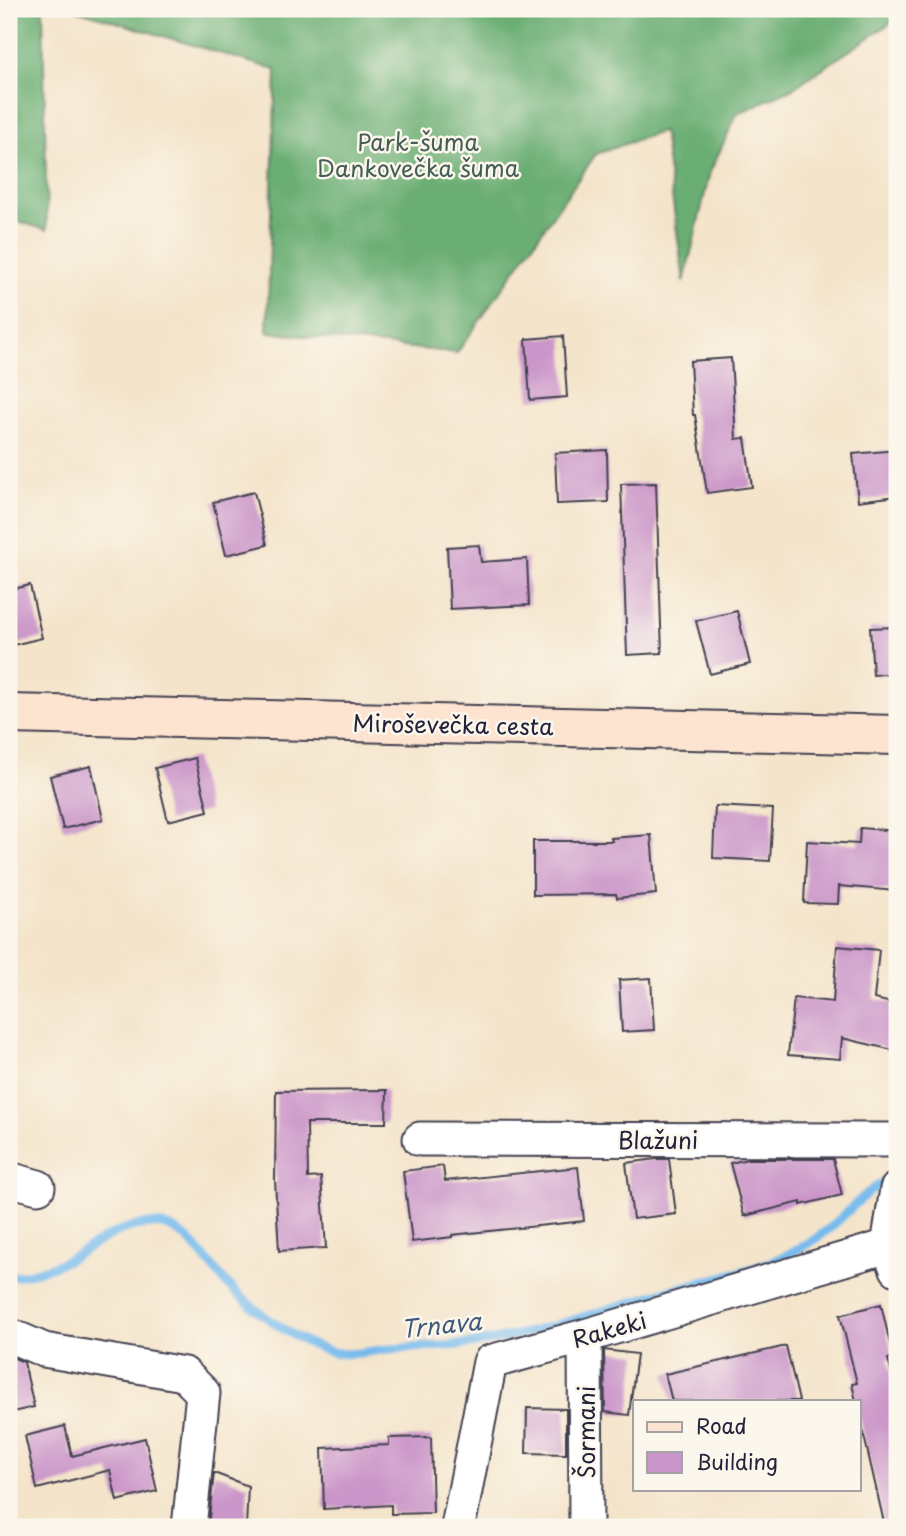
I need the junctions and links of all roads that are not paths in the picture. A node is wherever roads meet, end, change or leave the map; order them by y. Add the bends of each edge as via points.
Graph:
1 (9, 714) edge
2 (897, 735) edge
3 (419, 1139) dead end
4 (897, 1140) edge
5 (897, 1189) edge
6 (893, 1258) edge
7 (9, 1335) edge
8 (585, 1336) junction
9 (189, 1527) edge
10 (458, 1527) edge
11 (586, 1527) edge

1 - 2 main road, Miroševečka cesta
3 - 4 street, Blažuni
5 - 6 street
6 - 8 street, Rakeki
7 - 9 street via 44,1350 184,1374 203,1393
8 - 10 street, Rakeki via 490,1362
8 - 11 street, Šormani

